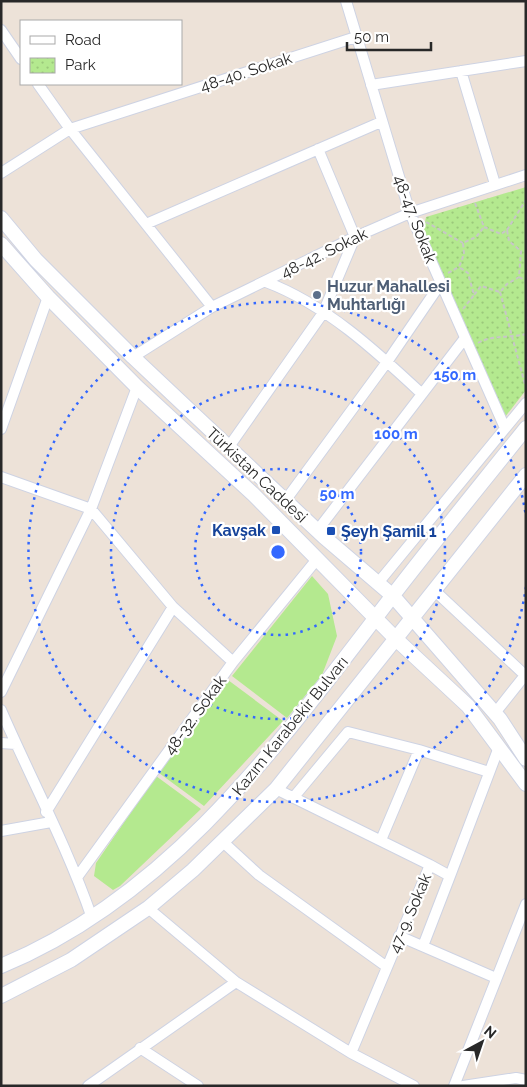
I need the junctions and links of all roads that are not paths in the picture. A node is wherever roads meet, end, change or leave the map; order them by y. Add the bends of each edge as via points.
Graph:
1 (346, 1) edge
2 (1, 30) edge
3 (356, 37) junction
4 (20, 58) edge
5 (526, 61) edge
6 (461, 71) junction
7 (39, 85) edge
8 (371, 85) junction
9 (381, 122) junction
10 (70, 129) junction
11 (318, 149) junction
12 (1, 173) edge
13 (526, 175) edge
14 (495, 184) junction
15 (410, 213) junction
16 (1, 218) edge
17 (146, 224) junction
18 (355, 237) junction
19 (1, 244) edge
20 (266, 282) junction
21 (441, 283) junction
22 (48, 297) junction
23 (212, 307) junction
24 (324, 313) junction
25 (465, 338) junction
26 (133, 357) junction
27 (387, 362) junction
28 (137, 387) junction
29 (422, 394) junction
30 (526, 402) edge
31 (505, 428) junction
32 (526, 428) edge
33 (1, 429) edge
34 (228, 448) junction
35 (526, 475) edge
36 (1, 476) edge
37 (285, 501) junction
38 (91, 509) junction
39 (317, 531) junction
40 (318, 558) junction
41 (378, 583) junction
42 (435, 591) junction
43 (393, 596) junction
44 (173, 607) junction
45 (375, 618) junction
46 (413, 619) junction
47 (397, 640) junction
48 (232, 662) junction
49 (525, 675) edge
50 (1, 692) edge
51 (1, 710) edge
52 (495, 713) junction
53 (1, 743) edge
54 (16, 744) junction
55 (499, 747) junction
56 (419, 750) junction
57 (526, 759) edge
58 (489, 772) junction
59 (526, 784) edge
60 (276, 789) junction
61 (293, 798) junction
62 (46, 812) junction
63 (51, 822) junction
64 (1, 831) edge
65 (381, 840) junction
66 (222, 842) junction
67 (430, 865) junction
68 (78, 876) junction
69 (450, 876) junction
70 (526, 904) edge
71 (148, 908) junction
72 (92, 918) junction
73 (399, 936) junction
74 (423, 946) junction
75 (1, 966) edge
76 (387, 967) junction
77 (496, 978) junction
78 (236, 982) junction
79 (1, 996) edge
80 (140, 1048) junction
81 (351, 1053) junction
82 (526, 1080) edge
83 (88, 1086) edge
84 (198, 1086) edge
85 (412, 1086) edge
86 (454, 1086) edge
87 (463, 1086) edge

1 - 3 street, 48-47. Sokak
2 - 4 street
3 - 8 street, 48-47. Sokak
3 - 10 street, 48-40. Sokak
5 - 6 street
6 - 8 street
6 - 14 street
7 - 10 street
8 - 9 street, 48-47. Sokak
9 - 11 street
9 - 15 street, 48-47. Sokak
10 - 12 street, 48-40. Sokak
10 - 17 street
11 - 17 street
11 - 18 street
13 - 14 street, 48-42. Sokak
14 - 15 street, 48-42. Sokak
15 - 18 street, 48-42. Sokak
15 - 21 street, 48-47. Sokak
16 - 26 street, Türkistan Caddesi via 36,260
17 - 23 street
18 - 20 street, 48-42. Sokak
18 - 24 street
19 - 22 street, Türkistan Caddesi
20 - 23 street, 48-42. Sokak
20 - 24 street via 292,292
21 - 25 street, 48-47. Sokak
21 - 27 street
22 - 28 street, Türkistan Caddesi
22 - 33 street
23 - 26 street, 48-42. Sokak
24 - 27 street
24 - 34 street
25 - 29 street
25 - 31 street, 48-47. Sokak
26 - 34 street, Türkistan Caddesi
27 - 29 street
27 - 37 street
28 - 38 street
28 - 40 street, Türkistan Caddesi
29 - 39 street
30 - 31 street
31 - 41 street
32 - 43 street, Kazım Karabekir Bulvarı
34 - 37 street, Türkistan Caddesi
35 - 42 street, Kazım Karabekir Bulvarı
36 - 38 street
37 - 39 street, Türkistan Caddesi
38 - 44 street
38 - 50 street
39 - 41 street, Türkistan Caddesi
40 - 45 street, Türkistan Caddesi
40 - 48 street, 48-32. Sokak
41 - 43 street, Türkistan Caddesi
42 - 46 street, Kazım Karabekir Bulvarı
42 - 49 street
43 - 45 street, Kazım Karabekir Bulvarı
43 - 46 street, Türkistan Caddesi
44 - 48 street
44 - 62 street
45 - 47 street, Türkistan Caddesi
45 - 72 street, Kazım Karabekir Bulvarı via 292,727 234,796 135,889
46 - 47 street, Kazım Karabekir Bulvarı
46 - 52 street, Türkistan Caddesi
47 - 55 street, Türkistan Caddesi via 468,706
47 - 60 street, Kazım Karabekir Bulvarı
48 - 68 street, 48-32. Sokak
49 - 52 street
51 - 54 street
52 - 57 street, Türkistan Caddesi
53 - 54 street
54 - 62 street
55 - 58 street, 47-9. Sokak
55 - 59 street, Türkistan Caddesi
56 - 58 street
56 - 61 street via 348,732
56 - 65 street
58 - 69 street, 47-9. Sokak
60 - 61 street
60 - 66 street, Kazım Karabekir Bulvarı
61 - 65 street
62 - 63 street
63 - 64 street
63 - 68 street
65 - 67 street
66 - 71 street, Kazım Karabekir Bulvarı
66 - 76 street via 259,875
67 - 69 street, 47-9. Sokak
67 - 73 street, 47-9. Sokak
68 - 72 street
69 - 74 street
70 - 77 street
71 - 78 street
71 - 79 street, Kazım Karabekir Bulvarı via 71,960
72 - 75 street, Kazım Karabekir Bulvarı
73 - 74 street
73 - 76 street, 47-9. Sokak
74 - 77 street
76 - 81 street, 47-9. Sokak
77 - 86 street
78 - 80 street
78 - 81 street
80 - 83 street
80 - 84 street
81 - 85 street
82 - 87 street via 516,1078

